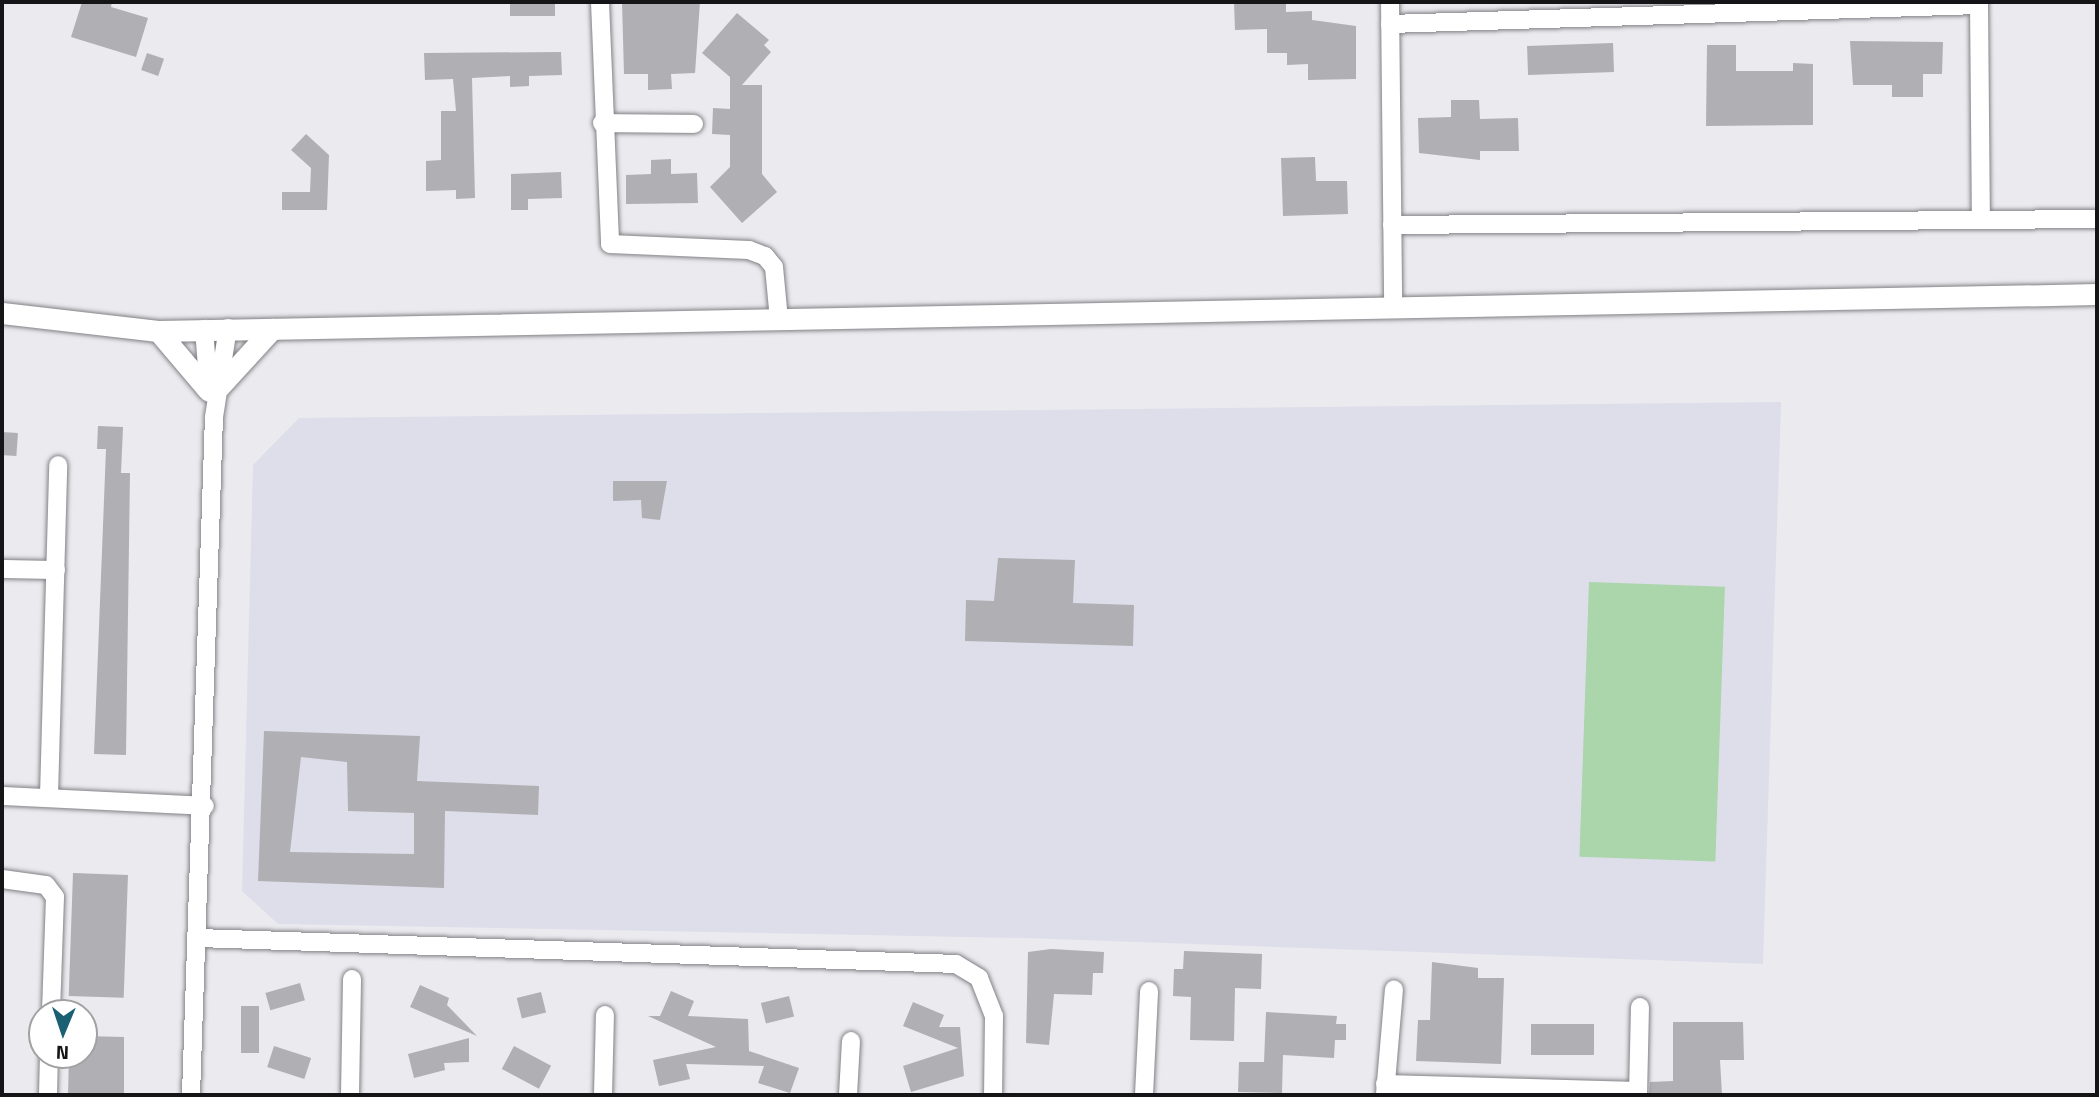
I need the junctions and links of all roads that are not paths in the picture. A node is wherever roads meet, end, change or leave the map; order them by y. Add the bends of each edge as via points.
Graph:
1 (600, 2) edge
2 (1390, 2) edge
3 (1979, 3) edge
4 (1687, 9) edge
5 (1390, 24) junction
6 (602, 123) junction
7 (694, 124) dead end
8 (1981, 218) junction
9 (2097, 219) edge
10 (1392, 225) junction
11 (2097, 294) edge
12 (1393, 307) junction
13 (2, 313) edge
14 (779, 320) junction
15 (228, 328) junction
16 (272, 328) junction
17 (204, 329) junction
18 (158, 331) junction
19 (214, 388) junction
20 (58, 465) dead end
21 (2, 569) edge
22 (56, 570) junction
23 (2, 796) edge
24 (49, 796) junction
25 (205, 806) junction
26 (2, 879) edge
27 (198, 938) junction
28 (352, 979) dead end
29 (1394, 989) dead end
30 (1149, 991) dead end
31 (51, 999) edge
32 (1640, 1007) dead end
33 (605, 1015) dead end
34 (850, 1041) dead end
35 (49, 1069) edge
36 (1385, 1090) edge
37 (1638, 1093) edge
38 (48, 1095) edge
39 (191, 1095) edge
40 (350, 1095) edge
41 (603, 1095) edge
42 (848, 1095) edge
43 (993, 1095) edge
44 (1144, 1095) edge

1 - 6 street
2 - 5 street
3 - 4 street
3 - 8 street
4 - 5 street
5 - 10 street
6 - 7 street
6 - 14 street via 610,244 749,250 765,256 774,267
8 - 9 street
8 - 10 street
10 - 12 street
11 - 12 street
12 - 14 street
13 - 18 street
14 - 16 street
15 - 16 street
15 - 17 street
15 - 19 street
16 - 19 street
17 - 18 street
17 - 19 street
18 - 19 street
19 - 25 street
20 - 22 street
21 - 22 street
22 - 24 street
23 - 24 street
24 - 25 street
25 - 27 street
26 - 31 street via 46,885 55,897
27 - 39 street
27 - 43 street via 956,964 979,978 995,1016
28 - 40 street
29 - 36 street
30 - 44 street
32 - 37 street
33 - 41 street
34 - 42 street
35 - 38 street
36 - 37 street

